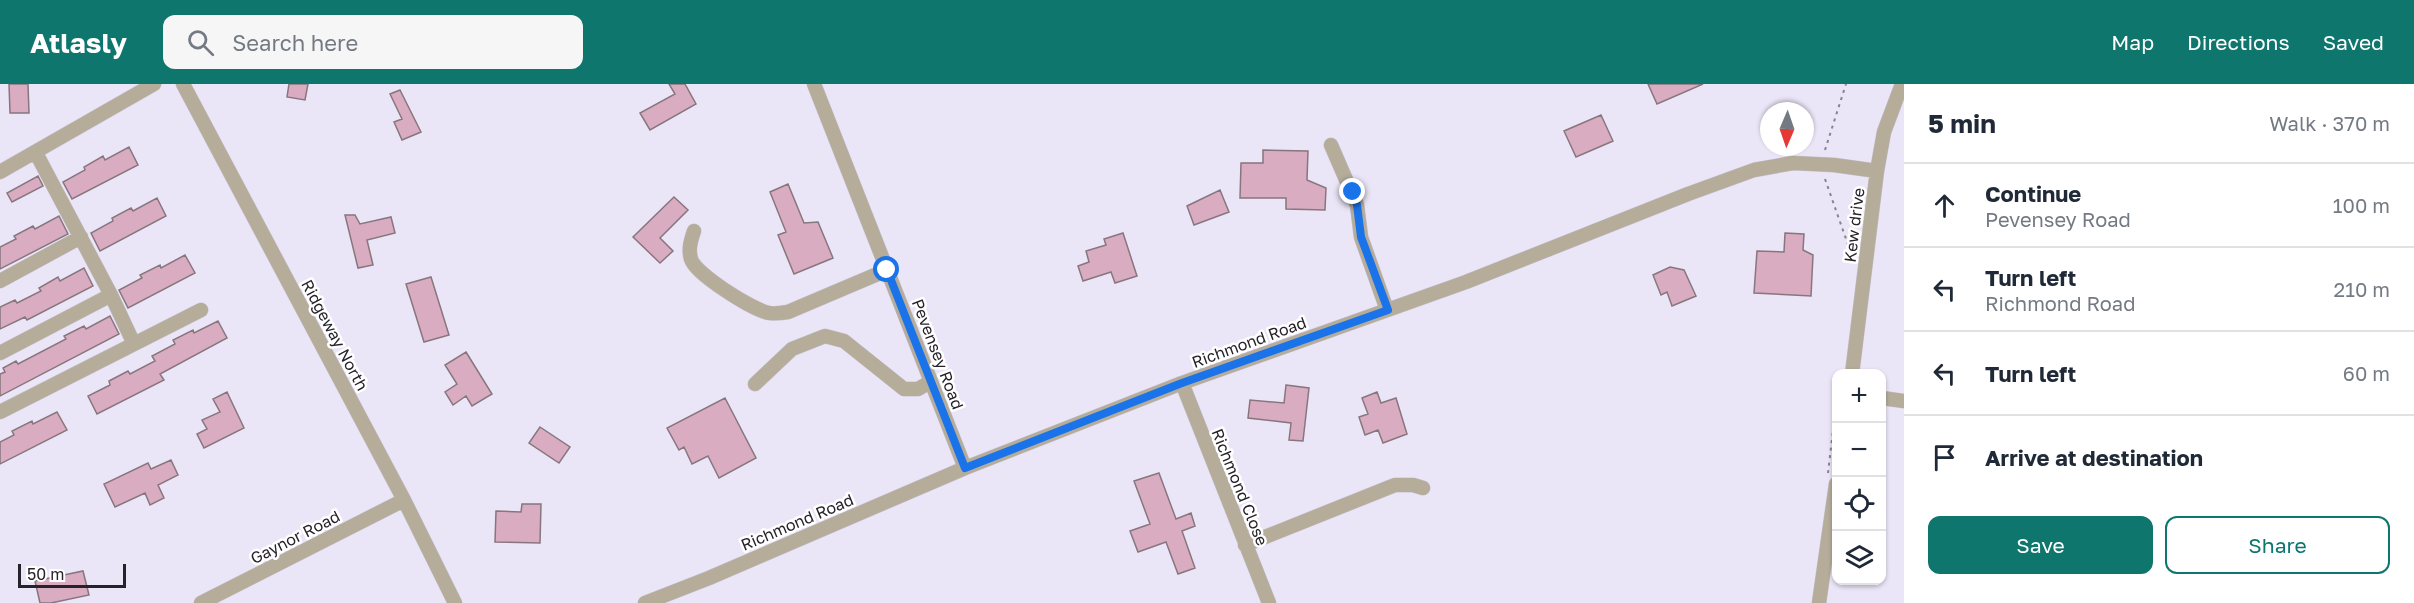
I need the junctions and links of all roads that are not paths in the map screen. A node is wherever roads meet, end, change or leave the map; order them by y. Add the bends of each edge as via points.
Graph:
1 (154, 84) edge
2 (183, 84) edge
3 (814, 84) edge
4 (1902, 84) edge
5 (1331, 145) dead end
6 (36, 153) junction
7 (1877, 171) junction
8 (0, 172) edge
9 (694, 231) dead end
10 (81, 237) junction
11 (887, 270) junction
12 (0, 281) edge
13 (111, 295) junction
14 (201, 310) dead end
15 (1388, 310) junction
16 (134, 344) junction
17 (0, 354) edge
18 (1853, 369) edge
19 (930, 382) junction
20 (1182, 383) junction
21 (754, 384) dead end
22 (1886, 399) edge
23 (1904, 401) edge
24 (0, 412) edge
25 (965, 468) junction
26 (1423, 488) dead end
27 (404, 500) junction
28 (1832, 512) edge
29 (1245, 544) junction
30 (201, 603) edge
31 (455, 603) edge
32 (645, 603) edge
33 (1269, 603) edge
34 (1819, 603) edge

1 - 6 street
2 - 27 street, Ridgeway North
3 - 11 street, Pevensey Road
4 - 7 street, Kew drive via 1884,132
5 - 15 street via 1357,205 1361,237
6 - 8 street
6 - 10 street
7 - 15 street, Richmond Road via 1793,163 1754,170
7 - 18 street, Kew drive
9 - 11 street via 691,260 698,271 751,306 770,313 788,312
10 - 12 street
10 - 13 street
11 - 19 street, Pevensey Road
13 - 16 street
13 - 17 street
14 - 16 street
15 - 20 street, Richmond Road
16 - 24 street
19 - 21 street via 918,389 904,389 844,341 825,336 792,349
19 - 25 street, Pevensey Road
20 - 25 street, Richmond Road
20 - 29 street, Richmond Close
22 - 23 street
25 - 32 street, Richmond Road
26 - 29 street via 1395,485
27 - 30 street, Gaynor Road
27 - 31 street, Ridgeway North
28 - 34 street
29 - 33 street, Richmond Close

